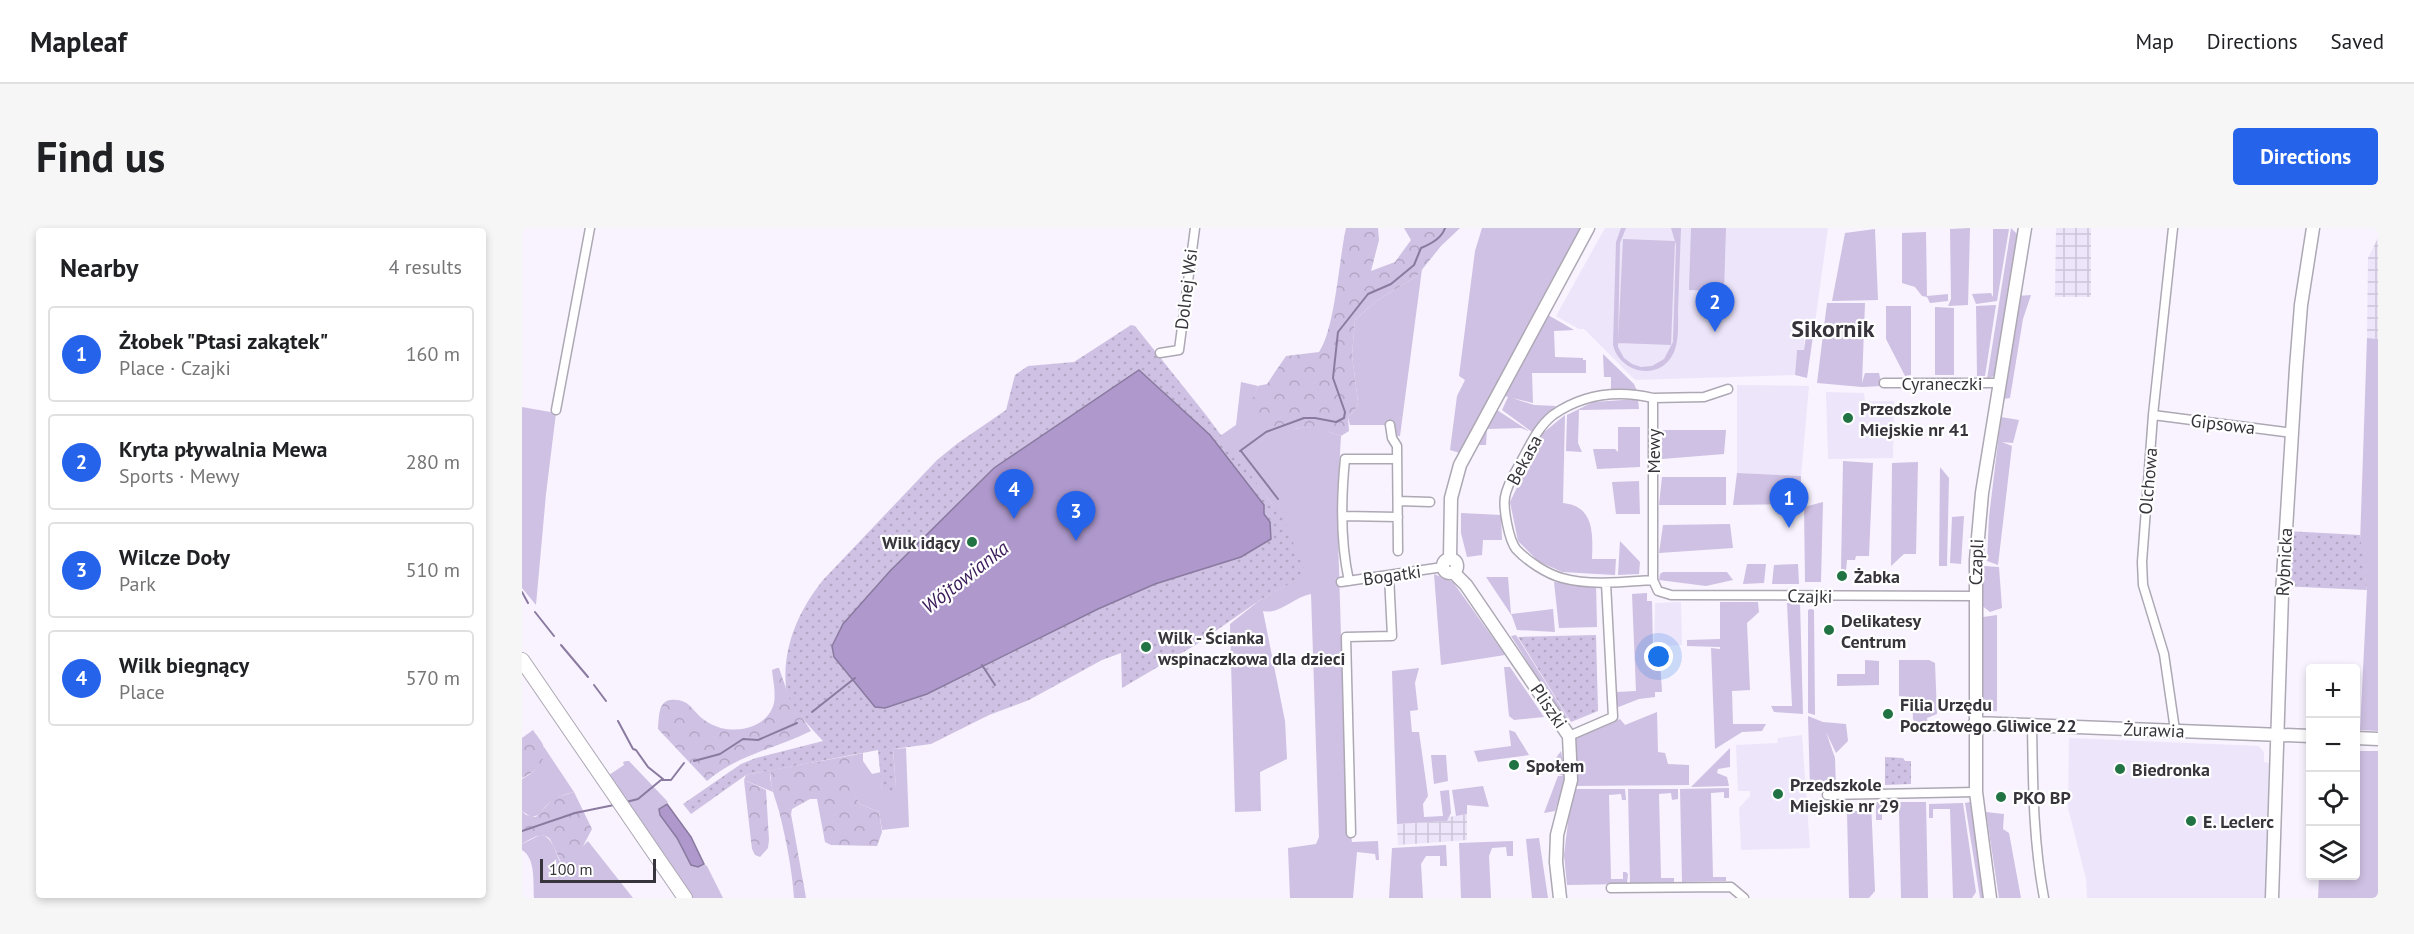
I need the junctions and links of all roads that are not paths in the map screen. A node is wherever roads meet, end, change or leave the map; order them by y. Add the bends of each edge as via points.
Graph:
1 (591, 228) edge
2 (1195, 228) edge
3 (1588, 228) edge
4 (2025, 228) edge
5 (2173, 228) edge
6 (2313, 228) edge
7 (1160, 353) dead end
8 (1884, 383) dead end
9 (2000, 383) junction
10 (1728, 389) dead end
11 (1653, 398) junction
12 (555, 410) dead end
13 (2154, 415) junction
14 (1390, 425) dead end
15 (2293, 433) junction
16 (1397, 459) junction
17 (1398, 501) junction
18 (1430, 502) dead end
19 (1343, 516) junction
20 (1398, 517) junction
21 (1398, 551) dead end
22 (1449, 566) junction
23 (1389, 575) junction
24 (1653, 580) junction
25 (1606, 583) junction
26 (1975, 596) junction
27 (522, 660) edge
28 (1975, 723) junction
29 (2032, 725) junction
30 (2175, 730) junction
31 (2277, 735) junction
32 (1569, 736) junction
33 (2306, 736) edge
34 (2360, 738) edge
35 (2378, 738) edge
36 (1976, 792) junction
37 (1827, 795) dead end
38 (1351, 833) dead end
39 (1611, 888) dead end
40 (685, 898) edge
41 (1560, 898) edge
42 (1744, 898) edge
43 (1990, 898) edge
44 (2044, 898) edge
45 (2272, 898) edge

1 - 12 street
2 - 7 street, Dolnej Wsi via 1179,350
3 - 22 street via 1460,465 1451,498
4 - 9 street, Czapli
5 - 13 street, Olchowa
6 - 15 street, Rybnicka via 2301,305
8 - 9 street, Cyraneczki
9 - 26 street, Czapli via 1978,524
10 - 11 street via 1704,397
11 - 24 street, Mewy
11 - 25 street, Bekasa via 1605,394 1553,416 1536,435 1505,496 1504,509 1515,548 1534,564 1562,578
13 - 15 street, Gipsowa
13 - 30 street, Olchowa via 2143,585 2164,654
14 - 16 street
15 - 31 street, Rybnicka
16 - 17 street
16 - 19 street via 1345,459
17 - 18 street
17 - 20 street
19 - 20 street
19 - 23 street, Bogatki via 1345,581
20 - 21 street
22 - 23 street, Bogatki
22 - 32 street, Pliszki
23 - 38 street via 1392,636 1346,637
24 - 25 street, Bekasa
24 - 26 street, Czajki via 1658,591 1671,595
25 - 32 street via 1613,717
26 - 28 street, Czapli
27 - 40 main road
28 - 29 street, Żurawia
28 - 36 street, Czapli
29 - 30 street, Żurawia
29 - 44 street via 2036,856
30 - 31 street, Żurawia
31 - 33 street, Żurawia
31 - 45 street, Rybnicka
32 - 41 street, Pliszki via 1570,780 1557,835
34 - 35 street
36 - 37 street
36 - 43 street, Czapli
39 - 42 street via 1731,887

